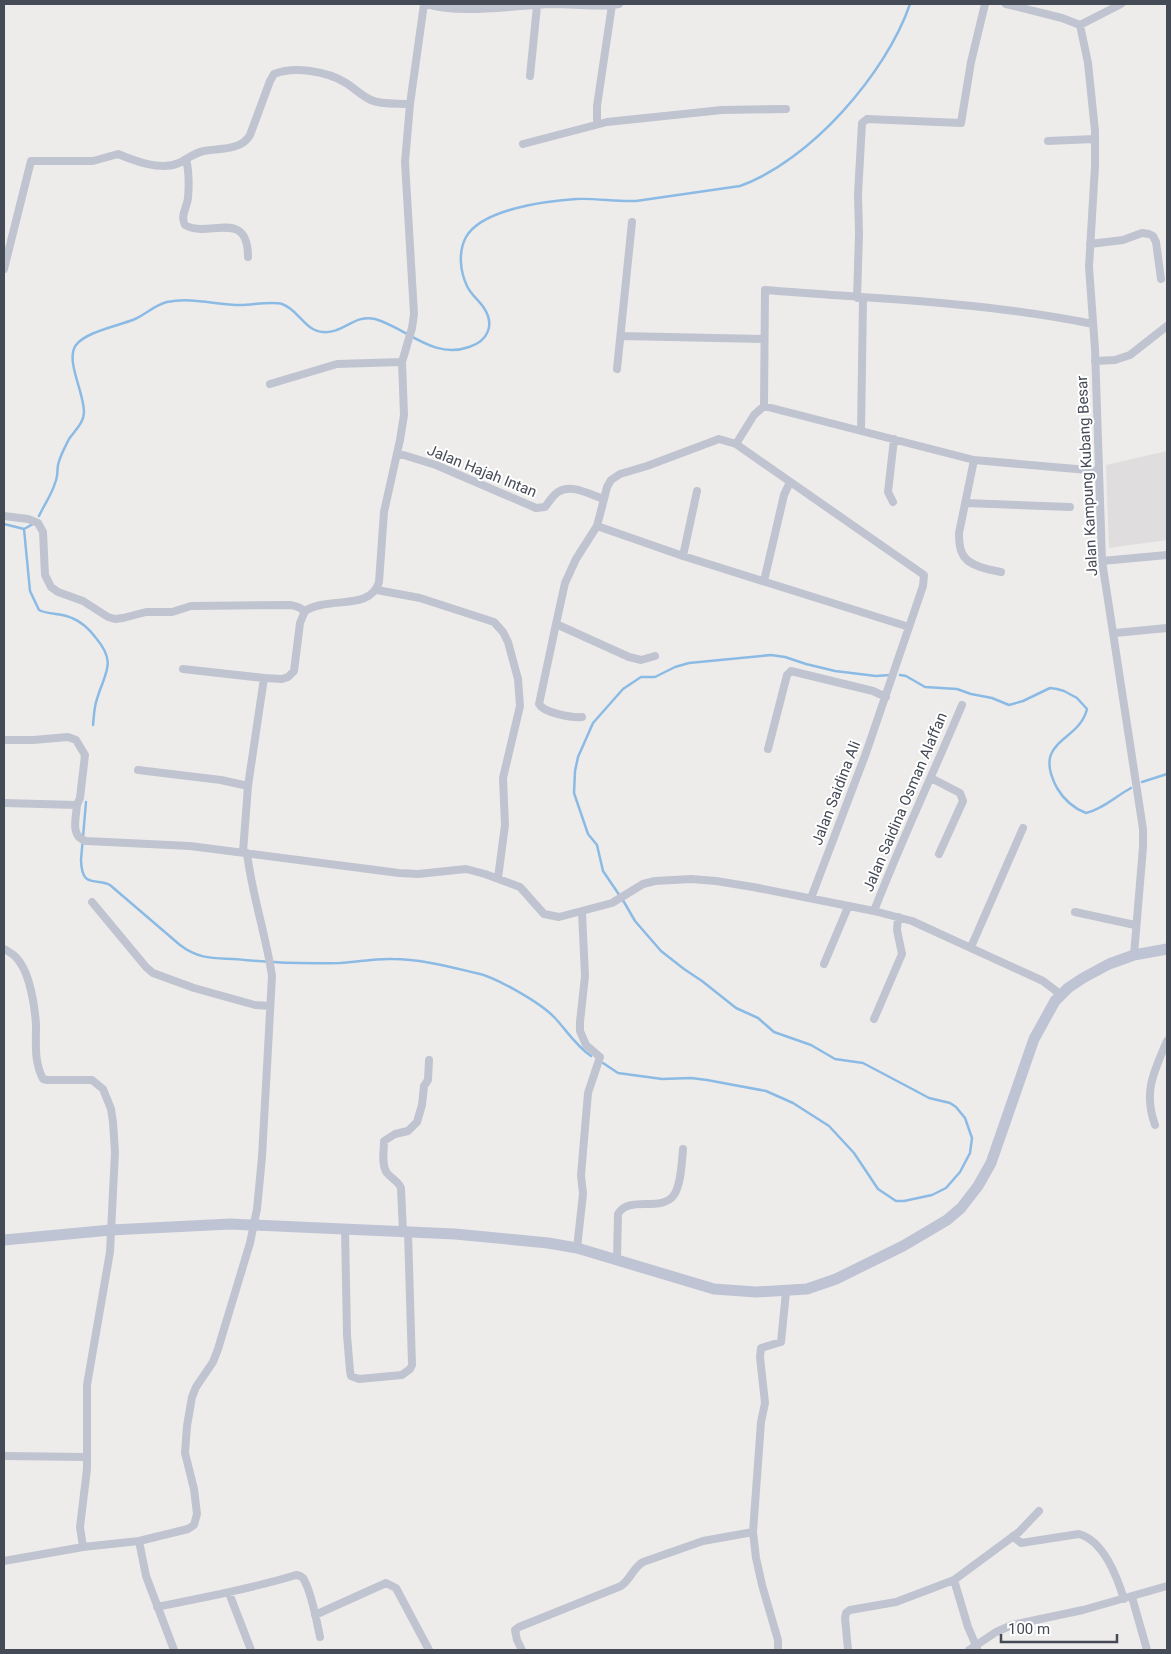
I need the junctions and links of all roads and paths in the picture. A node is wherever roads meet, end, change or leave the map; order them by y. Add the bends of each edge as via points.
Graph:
1 (425, 4) edge
2 (616, 4) edge
3 (985, 4) edge
4 (1006, 4) edge
5 (1121, 4) edge
6 (481, 6) edge
7 (537, 6) junction
8 (1031, 7) edge
9 (440, 8) junction
10 (420, 22) junction
11 (1080, 25) junction
12 (530, 76) dead end
13 (410, 104) junction
14 (786, 109) dead end
15 (597, 124) junction
16 (1095, 140) junction
17 (1048, 141) dead end
18 (523, 144) dead end
19 (186, 159) junction
20 (632, 222) dead end
21 (1090, 244) junction
22 (248, 256) dead end
23 (4, 268) edge
24 (1161, 279) dead end
25 (860, 298) junction
26 (1093, 324) junction
27 (1167, 326) edge
28 (621, 336) junction
29 (764, 339) junction
30 (1095, 361) junction
31 (402, 362) junction
32 (618, 369) dead end
33 (270, 384) dead end
34 (764, 406) junction
35 (860, 431) junction
36 (894, 439) junction
37 (736, 444) junction
38 (397, 453) junction
39 (974, 460) junction
40 (1099, 471) junction
41 (790, 482) junction
42 (697, 491) dead end
43 (604, 498) junction
44 (892, 502) dead end
45 (965, 503) junction
46 (1070, 508) dead end
47 (4, 516) edge
48 (597, 526) junction
49 (682, 556) junction
50 (1167, 556) edge
51 (1102, 561) junction
52 (1000, 572) dead end
53 (764, 581) junction
54 (377, 590) junction
55 (305, 612) junction
56 (556, 624) junction
57 (909, 627) junction
58 (1167, 628) edge
59 (1114, 633) junction
60 (654, 656) dead end
61 (183, 669) dead end
62 (264, 678) junction
63 (886, 697) junction
64 (962, 705) dead end
65 (582, 717) dead end
66 (4, 740) edge
67 (768, 749) dead end
68 (138, 770) dead end
69 (931, 778) junction
70 (248, 786) junction
71 (4, 803) edge
72 (77, 805) junction
73 (1023, 828) dead end
74 (245, 853) junction
75 (940, 854) dead end
76 (498, 878) junction
77 (811, 898) junction
78 (92, 902) dead end
79 (848, 907) junction
80 (874, 911) junction
81 (582, 912) junction
82 (1075, 912) dead end
83 (898, 917) junction
84 (1135, 925) junction
85 (971, 947) junction
86 (4, 949) edge
87 (1167, 949) edge
88 (1134, 955) junction
89 (824, 964) dead end
90 (1060, 994) junction
91 (270, 1006) junction
92 (874, 1019) dead end
93 (1167, 1041) edge
94 (429, 1060) dead end
95 (1155, 1125) dead end
96 (683, 1149) dead end
97 (255, 1224) junction
98 (345, 1229) junction
99 (111, 1230) junction
100 (406, 1232) junction
101 (4, 1240) edge
102 (578, 1248) junction
103 (617, 1259) junction
104 (786, 1292) junction
105 (4, 1456) edge
106 (87, 1457) junction
107 (1040, 1511) dead end
108 (753, 1532) junction
109 (1013, 1536) junction
110 (140, 1541) junction
111 (83, 1547) junction
112 (4, 1561) edge
113 (954, 1580) junction
114 (1167, 1586) edge
115 (229, 1593) junction
116 (1128, 1598) junction
117 (157, 1607) junction
118 (315, 1615) junction
119 (320, 1637) dead end
120 (974, 1649) edge
121 (174, 1650) edge
122 (252, 1650) edge
123 (429, 1650) edge
124 (522, 1650) edge
125 (778, 1650) edge
126 (848, 1650) edge
127 (1147, 1650) edge

1 - 9 street
1 - 10 street
2 - 7 street
2 - 15 street via 597,106
3 - 25 street via 961,123 867,119 862,123 858,194
4 - 8 street
5 - 11 street
6 - 7 street
6 - 9 street
7 - 12 street
8 - 11 street
9 - 10 street
10 - 13 street
11 - 16 street, Jalan Kampung Kubang Besar via 1088,63
13 - 19 street via 372,101 340,79 322,73 281,71 274,74 245,143 203,151
13 - 31 street via 405,175 414,298 412,328
14 - 15 street via 722,110
15 - 18 street
16 - 17 street
16 - 21 street, Jalan Kampung Kubang Besar
19 - 22 street via 188,199 183,213 185,225 192,228 232,227 246,240
19 - 23 street via 174,164 150,164 118,154 93,161 30,161
20 - 28 street
21 - 24 street via 1149,234 1156,242
21 - 26 street, Jalan Kampung Kubang Besar
25 - 26 street via 1051,315
25 - 29 street via 765,290
25 - 35 street
26 - 30 street, Jalan Kampung Kubang Besar
27 - 30 street via 1130,355
28 - 29 street
28 - 32 street
29 - 34 street
30 - 40 street, Jalan Kampung Kubang Besar
31 - 33 street via 337,364
31 - 38 street via 404,415
34 - 35 street
34 - 37 street via 754,415
35 - 36 street
36 - 39 street
36 - 44 street via 888,492
37 - 41 street
37 - 43 street via 719,439 620,474 611,480
38 - 43 street, Jalan Hajah Intan via 436,465 536,508 545,507 558,491 565,489
38 - 54 street via 384,512
39 - 40 street
39 - 45 street
40 - 51 street, Jalan Kampung Kubang Besar
41 - 53 street via 784,495
41 - 57 street, Jalan Saidina Ali via 924,575
42 - 49 street
43 - 48 street
45 - 46 street
45 - 52 street via 959,533 962,554 967,561
47 - 55 street via 38,523 42,532 45,575 51,587 83,601 108,617 115,619 146,612 172,612 190,606 291,605
48 - 49 street
48 - 56 street via 565,582
49 - 53 street
50 - 51 street
51 - 59 street, Jalan Kampung Kubang Besar
53 - 57 street
54 - 55 street via 360,600 321,604
54 - 76 street via 420,598 494,622 508,642 518,679 520,706 503,778 505,825
55 - 62 street via 300,623 294,671 282,679
56 - 60 street via 629,657 641,660
56 - 65 street via 539,704 545,710
57 - 63 street, Jalan Saidina Ali
58 - 59 street
59 - 84 street, Jalan Kampung Kubang Besar via 1143,829
61 - 62 street
62 - 70 street
63 - 67 street via 791,671 787,675
63 - 77 street, Jalan Saidina Ali
64 - 69 street, Jalan Saidina Osman Alaffan
66 - 72 street via 68,737 76,740 85,754
68 - 70 street
69 - 75 street via 960,793 963,801
69 - 80 street, Jalan Saidina Osman Alaffan
70 - 74 street
71 - 72 street
72 - 74 street via 75,834 82,840 190,846
73 - 85 street
74 - 76 street via 399,873 466,869
74 - 91 street via 269,954 272,976
76 - 81 street via 520,887 544,914 559,917
77 - 79 street
77 - 81 street via 691,879 649,882 619,900
78 - 91 street via 153,973 202,991
79 - 80 street
79 - 89 street
80 - 83 street
81 - 102 street via 585,976 580,1032 586,1045 600,1057 588,1093
82 - 84 street
83 - 85 street
83 - 92 street via 902,954
84 - 88 street, Jalan Kampung Kubang Besar
85 - 90 street via 1043,981
86 - 99 street via 21,962 26,974 34,1008 38,1065 43,1079 92,1080 106,1095 114,1136
87 - 88 street
88 - 90 street via 1096,970
90 - 104 street via 1034,1039 991,1163 961,1208 942,1224 836,1279
91 - 97 street
93 - 95 street via 1149,1092
94 - 100 street via 428,1080 417,1122 408,1132 395,1134 384,1141 384,1165 386,1172 401,1188
96 - 103 street via 674,1195 661,1203 621,1208 618,1214
97 - 98 street
97 - 99 street
97 - 110 street via 218,1349 192,1397 185,1444 197,1514 194,1525
98 - 100 street
98 - 100 street via 349,1362 351,1376 359,1379 402,1374 412,1365
99 - 101 street
99 - 106 street via 87,1385
100 - 102 street via 491,1237
102 - 103 street
103 - 104 street via 714,1289
104 - 108 street via 781,1342 761,1348 765,1403
105 - 106 street
106 - 111 street via 80,1527
107 - 109 street
108 - 124 street via 703,1541 643,1562 621,1586 519,1627 515,1634
108 - 125 street
109 - 113 street
109 - 116 street via 1020,1543 1079,1534 1087,1538 1104,1555
110 - 111 street
110 - 117 street via 146,1576
111 - 112 street
113 - 120 street
113 - 126 street via 896,1602 850,1610 845,1618
114 - 116 street
115 - 117 street
115 - 118 street via 300,1576
115 - 122 street
116 - 120 street via 1012,1625 996,1632
116 - 127 street
117 - 121 street
118 - 119 street
118 - 123 street via 386,1583 396,1588

